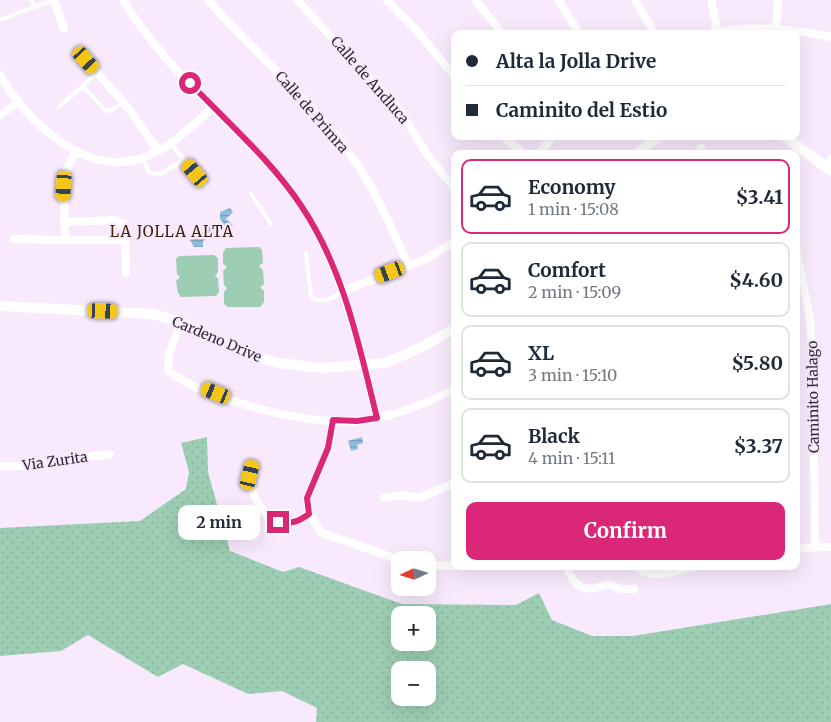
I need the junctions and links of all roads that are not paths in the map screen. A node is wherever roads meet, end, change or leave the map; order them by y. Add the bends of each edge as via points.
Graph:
1 (32, 0) edge
2 (54, 0) edge
3 (123, 0) edge
4 (208, 0) edge
5 (297, 0) edge
6 (387, 0) edge
7 (475, 0) edge
8 (558, 0) edge
9 (635, 0) edge
10 (711, 0) edge
11 (778, 0) edge
12 (34, 7) junction
13 (0, 20) edge
14 (64, 29) dead end
15 (776, 29) junction
16 (499, 30) edge
17 (577, 30) edge
18 (653, 30) edge
19 (712, 30) edge
20 (760, 30) edge
21 (783, 30) edge
22 (800, 32) edge
23 (831, 37) edge
24 (86, 60) dead end
25 (96, 72) junction
26 (451, 73) edge
27 (0, 75) edge
28 (83, 86) junction
29 (19, 102) junction
30 (123, 102) junction
31 (58, 107) dead end
32 (213, 107) junction
33 (0, 115) edge
34 (508, 140) edge
35 (550, 140) edge
36 (654, 140) edge
37 (790, 140) edge
38 (171, 144) junction
39 (519, 150) edge
40 (542, 150) edge
41 (642, 150) edge
42 (158, 151) junction
43 (75, 152) junction
44 (143, 158) junction
45 (184, 160) junction
46 (829, 165) edge
47 (451, 184) edge
48 (206, 186) dead end
49 (251, 194) dead end
50 (64, 222) junction
51 (270, 224) dead end
52 (14, 239) dead end
53 (65, 240) junction
54 (125, 240) junction
55 (451, 243) edge
56 (306, 253) dead end
57 (408, 265) junction
58 (800, 269) edge
59 (126, 274) dead end
60 (342, 291) junction
61 (0, 306) edge
62 (181, 322) junction
63 (451, 330) edge
64 (363, 365) junction
65 (451, 391) edge
66 (377, 418) junction
67 (333, 420) junction
68 (110, 454) dead end
69 (252, 465) dead end
70 (0, 466) edge
71 (451, 484) edge
72 (384, 498) dead end
73 (309, 514) junction
74 (815, 547) junction
75 (831, 547) edge
76 (800, 548) edge
77 (391, 557) edge
78 (436, 565) edge
79 (451, 566) edge
80 (568, 570) edge
81 (641, 570) edge
82 (676, 570) edge
83 (634, 589) dead end

1 - 12 lane
2 - 12 lane
2 - 14 street
3 - 32 street via 156,47
4 - 57 street, Calle de Primra via 342,143 384,209
5 - 47 street, Calle de Andluca via 399,109
6 - 26 street
7 - 16 street
8 - 17 street
9 - 18 street
10 - 19 street via 716,23
11 - 15 street
12 - 13 lane
15 - 20 street
15 - 21 street
22 - 23 street
24 - 25 street
25 - 28 lane
25 - 30 street
27 - 29 street
28 - 30 lane via 104,110 111,111
28 - 31 lane
29 - 33 street
29 - 43 street via 47,131
30 - 42 street
32 - 38 street
32 - 60 street via 279,176 302,207 322,241
34 - 39 street
35 - 40 street
36 - 41 street
37 - 46 street
38 - 42 street
38 - 45 lane
42 - 44 street
43 - 44 street via 93,160 119,163
43 - 50 street via 64,176
44 - 45 lane via 149,173 160,174
45 - 48 lane
49 - 51 lane
50 - 53 street
50 - 54 street via 115,220 123,224
52 - 53 street
53 - 54 street
54 - 59 street
55 - 57 street via 426,259
56 - 60 lane via 311,297 324,301
57 - 60 street
58 - 74 street, Caminito Halago via 810,318 813,365
60 - 64 street
61 - 62 street, Cardeno Drive via 153,314
62 - 64 street, Cardeno Drive via 243,352 278,363 321,368
62 - 67 street via 169,354 168,371 179,379 234,401
63 - 64 street, Cardeno Drive via 398,359
64 - 66 street
65 - 66 street via 423,406
66 - 67 street
67 - 73 street via 328,448 307,498
68 - 70 street, Via Zurita via 24,466
69 - 73 street via 250,475 259,505 270,518 289,524
71 - 72 street via 419,498 402,495
73 - 77 street via 322,533
74 - 75 street
74 - 76 street
78 - 79 street
80 - 83 street via 582,589 591,591 608,584
81 - 82 street via 652,575

